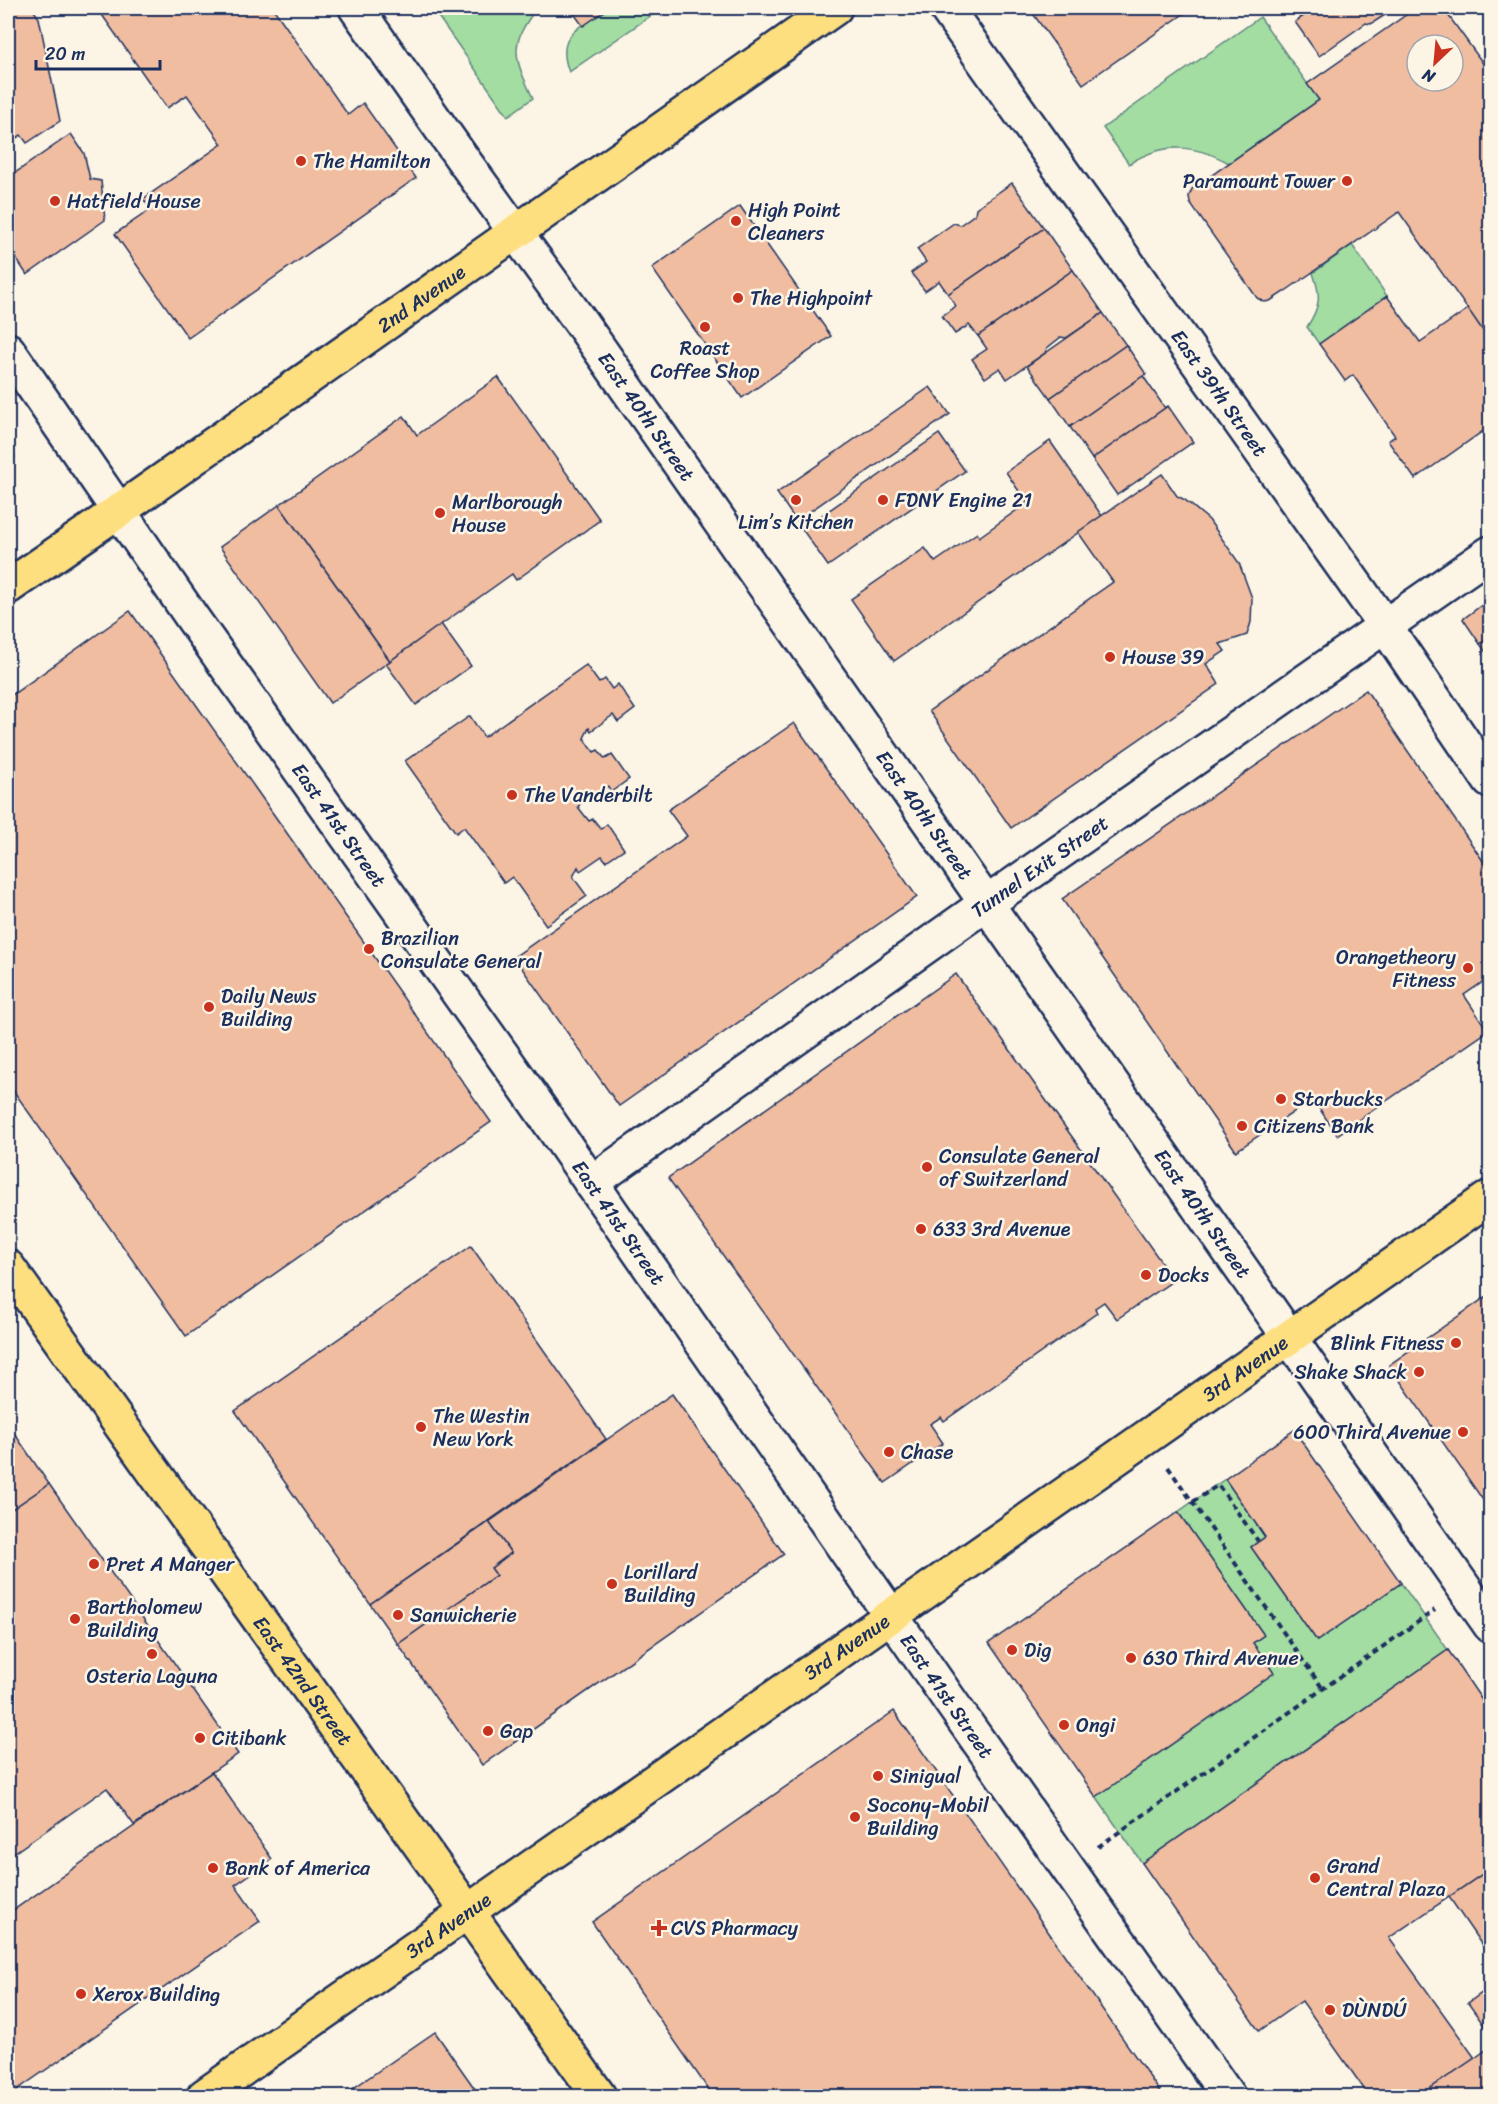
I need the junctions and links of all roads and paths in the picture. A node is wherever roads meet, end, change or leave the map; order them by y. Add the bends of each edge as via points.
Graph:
1 (356, 8) edge
2 (835, 8) edge
3 (946, 8) edge
4 (516, 232) junction
5 (8, 350) edge
6 (120, 510) junction
7 (1491, 553) edge
8 (8, 587) edge
9 (1385, 626) junction
10 (1491, 781) edge
11 (987, 903) junction
12 (591, 1183) junction
13 (1491, 1197) edge
14 (8, 1267) edge
15 (1290, 1337) junction
16 (1147, 1436) junction
17 (1192, 1502) junction
18 (1258, 1541) dead end
19 (1465, 1589) junction
20 (892, 1616) junction
21 (1491, 1625) edge
22 (1323, 1689) junction
23 (1068, 1869) junction
24 (469, 1911) junction
25 (204, 2097) edge
26 (599, 2097) edge
27 (1228, 2097) edge

1 - 4 street, East 40th Street
2 - 4 main road, 2nd Avenue
3 - 9 street, East 39th Street
4 - 6 main road, 2nd Avenue
4 - 11 street, East 40th Street
5 - 6 street, East 41st Street
6 - 8 main road, 2nd Avenue
6 - 12 street, East 41st Street
7 - 9 street, Tunnel Exit Street
9 - 10 street, East 39th Street
9 - 11 street, Tunnel Exit Street
11 - 12 street, Tunnel Exit Street
11 - 15 street, East 40th Street
12 - 20 street, East 41st Street
13 - 15 main road, 3rd Avenue
14 - 24 main road, East 42nd Street
15 - 16 main road, 3rd Avenue
15 - 19 street, East 40th Street
16 - 17 path
16 - 20 main road, 3rd Avenue
17 - 18 path via 1218,1485
17 - 22 path
19 - 21 street, East 40th Street
19 - 22 path
20 - 23 street, East 41st Street
20 - 24 main road, 3rd Avenue
22 - 23 path
23 - 27 street, East 41st Street
24 - 25 main road, 3rd Avenue
24 - 26 main road, East 42nd Street

